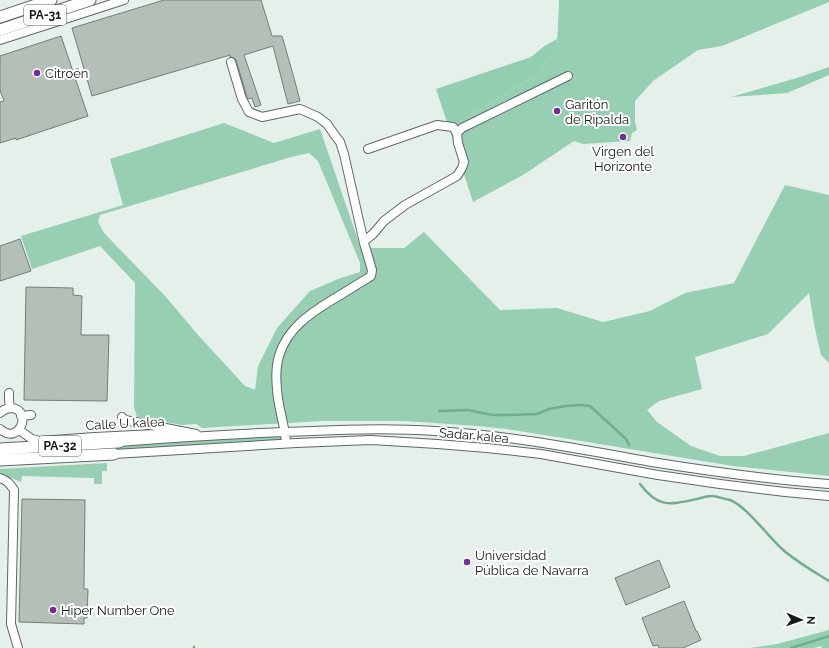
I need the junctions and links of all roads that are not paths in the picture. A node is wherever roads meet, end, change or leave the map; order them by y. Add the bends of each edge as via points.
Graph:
1 (51, 0) edge
2 (90, 0) edge
3 (124, 0) edge
4 (0, 17) edge
5 (0, 30) edge
6 (0, 40) edge
7 (231, 62) dead end
8 (568, 76) dead end
9 (457, 132) junction
10 (368, 149) dead end
11 (364, 240) junction
12 (9, 393) dead end
13 (10, 408) junction
14 (0, 413) edge
15 (31, 415) dead end
16 (21, 416) junction
17 (122, 417) dead end
18 (0, 430) edge
19 (19, 430) junction
20 (188, 432) junction
21 (285, 432) junction
22 (206, 436) junction
23 (119, 442) joint
24 (286, 443) junction
25 (0, 449) edge
26 (114, 454) joint
27 (0, 460) edge
28 (0, 478) edge
29 (829, 484) edge
30 (12, 486) junction
31 (21, 486) dead end
32 (829, 496) edge
33 (18, 648) edge

1 - 4 highway, PA-31
2 - 5 highway, PA-31
3 - 6 street
7 - 11 street via 242,99 249,112 262,117 300,109 327,124 340,142 344,154
8 - 9 street
9 - 10 street via 453,127 437,125
9 - 11 street via 464,162 457,176 405,205
11 - 21 street via 372,270 370,276 312,312 297,325 279,356 277,390
12 - 13 street
13 - 14 street
13 - 16 street via 17,410
15 - 16 street
16 - 19 street via 22,426
17 - 20 street, Calle U kalea via 125,420
18 - 19 street via 7,433
19 - 20 street, Calle U kalea via 40,441
20 - 22 street, Calle U kalea
21 - 22 street, Sadar kalea
21 - 24 street
21 - 29 street, Sadar kalea via 367,429 492,436 722,473
22 - 23 street, Sadar kalea
23 - 25 highway, PA-32 / PA-32
24 - 26 street, Sadar kalea
24 - 32 street, Sadar kalea via 371,440 487,448 541,454 720,484
26 - 27 highway, PA-32
28 - 30 street
30 - 31 street
30 - 33 street via 14,490 11,624

